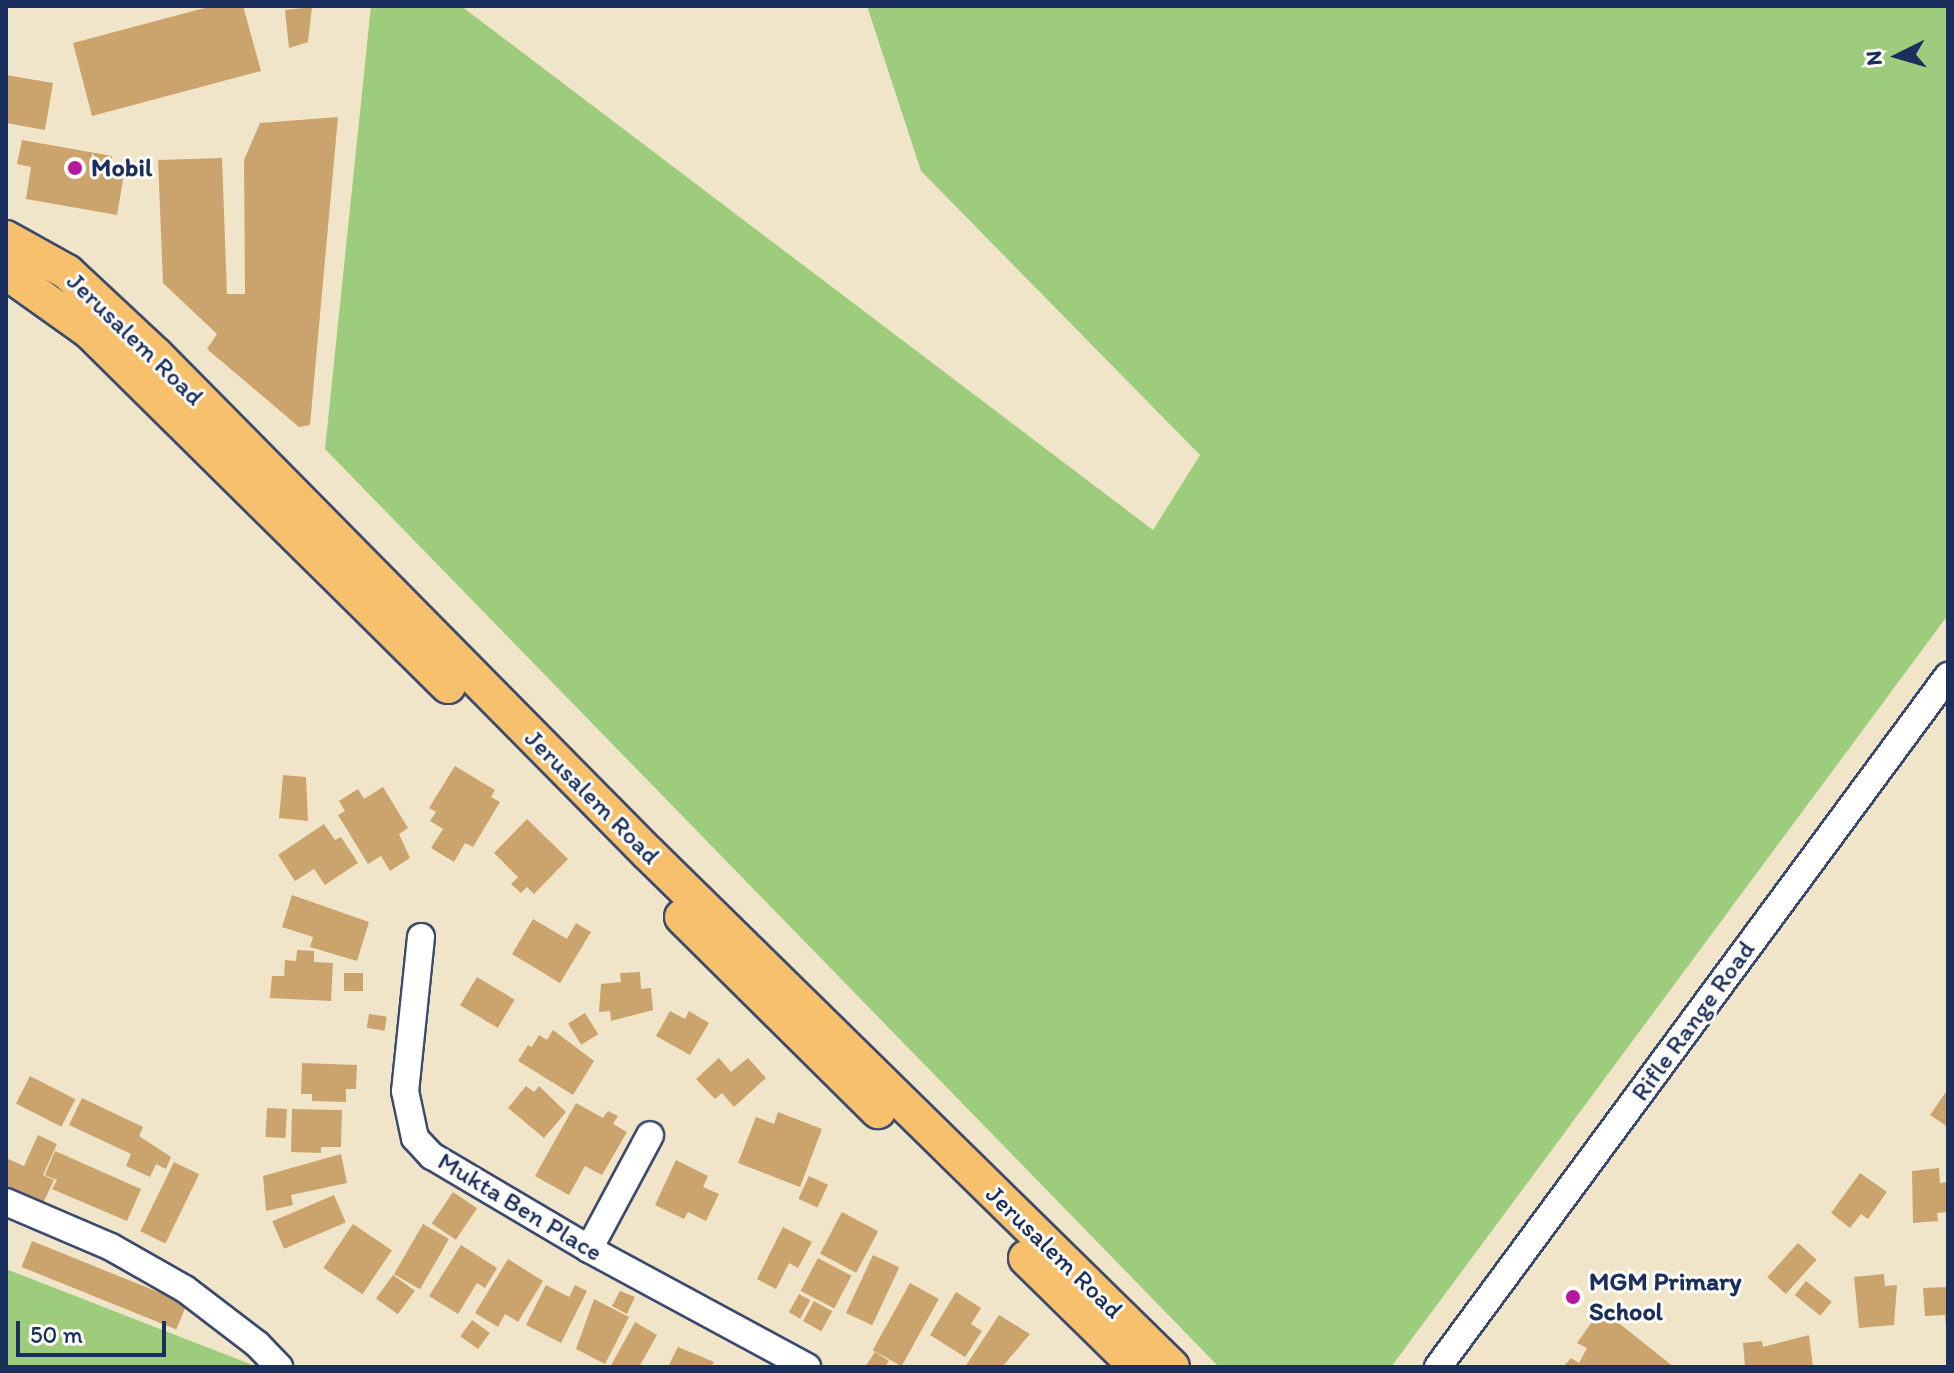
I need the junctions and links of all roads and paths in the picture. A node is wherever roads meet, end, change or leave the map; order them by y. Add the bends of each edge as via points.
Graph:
1 (6, 238) edge
2 (6, 272) edge
3 (1948, 676) edge
4 (421, 937) dead end
5 (650, 1135) dead end
6 (6, 1202) edge
7 (589, 1249) junction
8 (279, 1367) edge
9 (807, 1367) edge
10 (1137, 1367) edge
11 (1172, 1367) edge
12 (1438, 1367) edge

1 - 11 main road, Jerusalem Road via 67,272 155,354 648,853
2 - 10 main road, Jerusalem Road via 89,331
3 - 12 street, Rifle Range Road
4 - 7 street, Mukta Ben Place via 405,1091 415,1138 432,1156
5 - 7 street
6 - 8 street via 111,1247 185,1289
7 - 9 street, Mukta Ben Place

